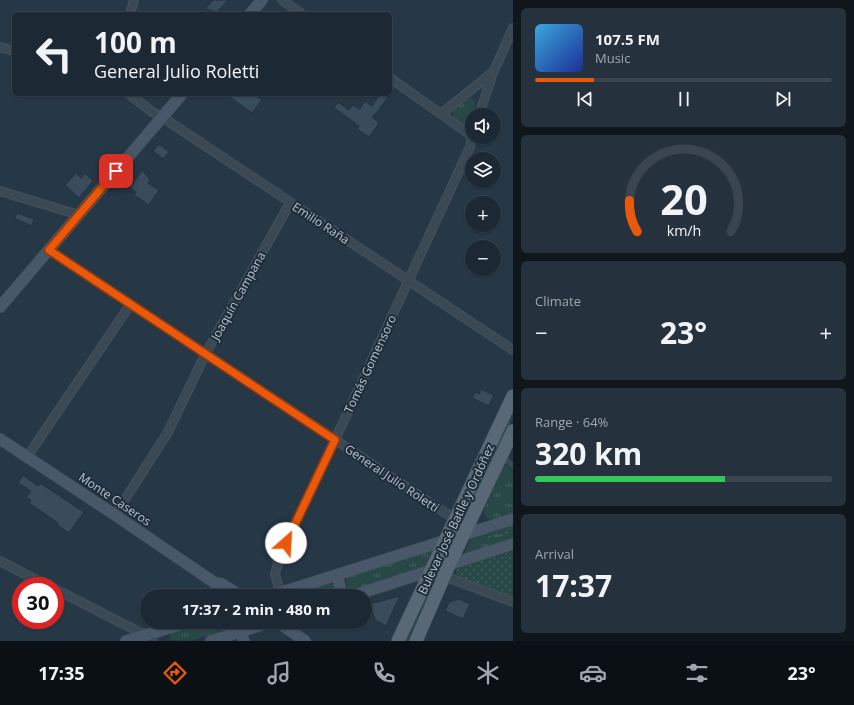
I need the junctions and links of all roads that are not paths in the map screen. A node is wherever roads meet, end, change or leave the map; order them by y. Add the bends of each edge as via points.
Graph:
1 (134, 0) edge
2 (262, 0) edge
3 (282, 0) edge
4 (131, 12) edge
5 (252, 12) edge
6 (299, 12) edge
7 (513, 28) edge
8 (510, 44) edge
9 (0, 47) edge
10 (12, 50) edge
11 (493, 73) junction
12 (392, 79) edge
13 (132, 96) edge
14 (180, 96) edge
15 (481, 108) edge
16 (440, 114) junction
17 (162, 117) junction
18 (465, 131) edge
19 (471, 144) edge
20 (0, 191) edge
21 (290, 203) junction
22 (79, 215) junction
23 (49, 250) junction
24 (408, 280) junction
25 (130, 305) junction
26 (0, 307) edge
27 (513, 350) edge
28 (206, 353) junction
29 (513, 396) edge
30 (513, 431) edge
31 (0, 439) edge
32 (335, 440) junction
33 (501, 455) junction
34 (27, 457) junction
35 (513, 466) edge
36 (115, 514) junction
37 (513, 519) edge
38 (456, 520) junction
39 (465, 534) junction
40 (446, 540) junction
41 (513, 544) edge
42 (0, 561) edge
43 (431, 571) junction
44 (447, 571) junction
45 (337, 575) junction
46 (31, 577) edge
47 (215, 583) junction
48 (219, 589) edge
49 (230, 589) edge
50 (275, 589) edge
51 (291, 589) edge
52 (340, 589) edge
53 (372, 590) edge
54 (64, 594) edge
55 (513, 602) edge
56 (172, 629) edge
57 (288, 629) edge
58 (241, 632) edge
59 (149, 638) edge
60 (126, 641) edge
61 (211, 641) edge
62 (305, 641) edge
63 (398, 641) edge
64 (416, 641) edge

1 - 4 street
2 - 5 street
3 - 6 street
7 - 8 street
8 - 11 street
9 - 10 street
11 - 15 street
11 - 16 street
12 - 16 street
13 - 17 street, Emilio Raña
14 - 17 street
16 - 18 street
17 - 21 street, Emilio Raña
17 - 22 street
19 - 24 street, Tomás Gomensoro
20 - 22 street
21 - 24 street, Emilio Raña
21 - 28 street, Joaquín Campana
22 - 23 street
23 - 25 street, General Julio Roletti
23 - 26 street
24 - 27 street, Emilio Raña
24 - 32 street, Tomás Gomensoro
25 - 28 street, General Julio Roletti
25 - 34 street
28 - 32 street, General Julio Roletti
28 - 36 street, Joaquín Campana via 168,432
29 - 38 main road, Bulevar José Batlle y Ordóñez
30 - 33 main road, Bulevar José Batlle y Ordóñez
31 - 34 street, Monte Caseros
32 - 38 street, General Julio Roletti
32 - 50 street, Tomás Gomensoro via 277,563
33 - 35 lane
33 - 39 main road, Bulevar José Batlle y Ordóñez
34 - 36 street, Monte Caseros
36 - 47 street, Monte Caseros
37 - 39 street
38 - 40 main road, Bulevar José Batlle y Ordóñez
39 - 40 street
39 - 44 main road, Bulevar José Batlle y Ordóñez
40 - 43 main road, Bulevar José Batlle y Ordóñez
40 - 45 street
41 - 44 street
42 - 46 street
43 - 44 street
43 - 53 street
43 - 63 main road, Bulevar José Batlle y Ordóñez
44 - 55 street
44 - 64 main road, Bulevar José Batlle y Ordóñez
45 - 51 street
45 - 52 street
47 - 48 street, Monte Caseros
47 - 49 street, Monte Caseros
54 - 59 street
56 - 59 street
57 - 62 street
58 - 61 street
59 - 60 street

